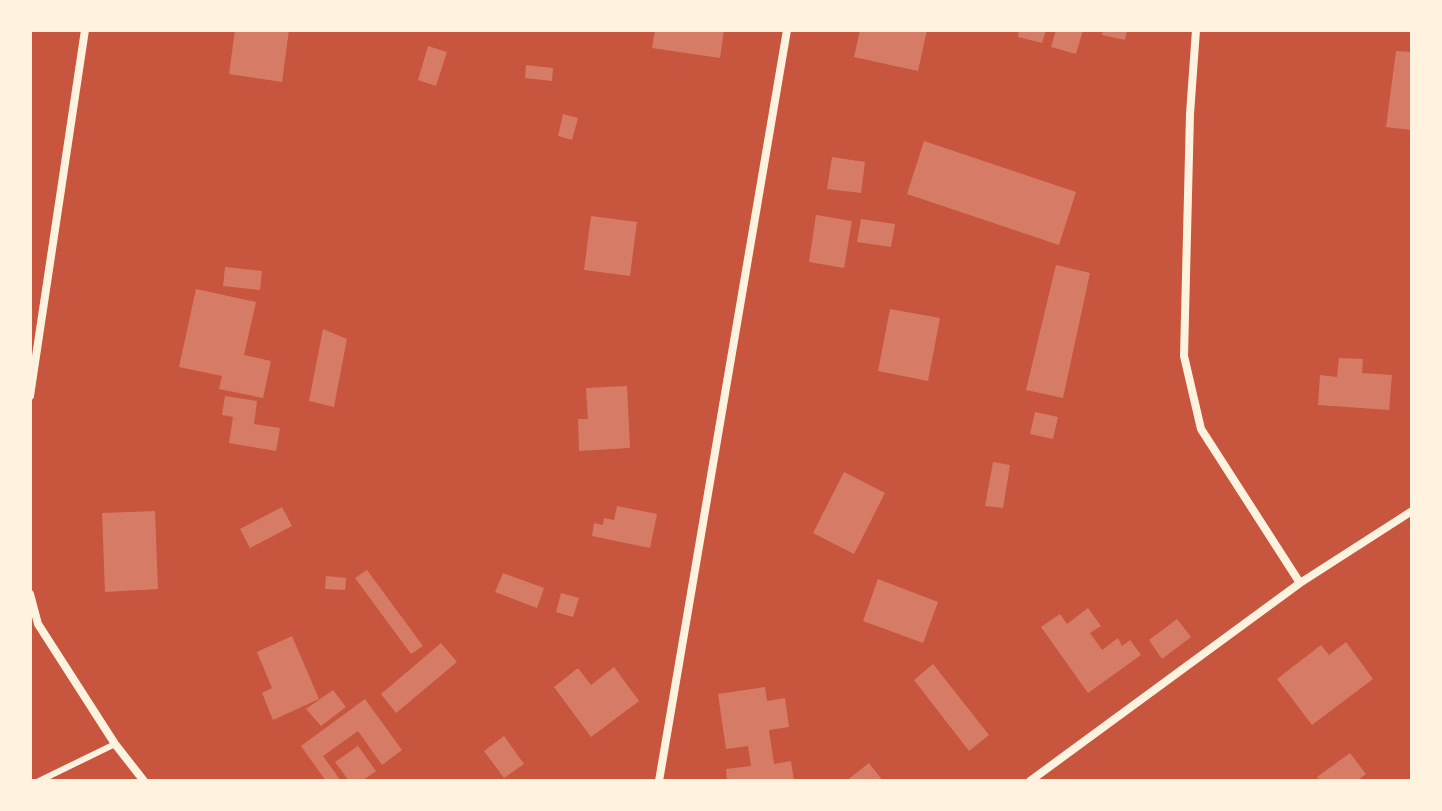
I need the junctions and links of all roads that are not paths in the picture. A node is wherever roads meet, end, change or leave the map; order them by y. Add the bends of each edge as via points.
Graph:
1 (85, 30) edge
2 (787, 30) edge
3 (1196, 30) edge
4 (30, 396) edge
5 (1412, 511) edge
6 (1300, 583) junction
7 (30, 594) edge
8 (115, 744) junction
9 (39, 781) edge
10 (144, 781) edge
11 (659, 781) edge
12 (1030, 781) edge

1 - 4 street
2 - 11 street
3 - 6 street via 1184,356 1201,429
5 - 6 street
6 - 12 street
7 - 8 street via 38,624
8 - 9 lane
8 - 10 street

